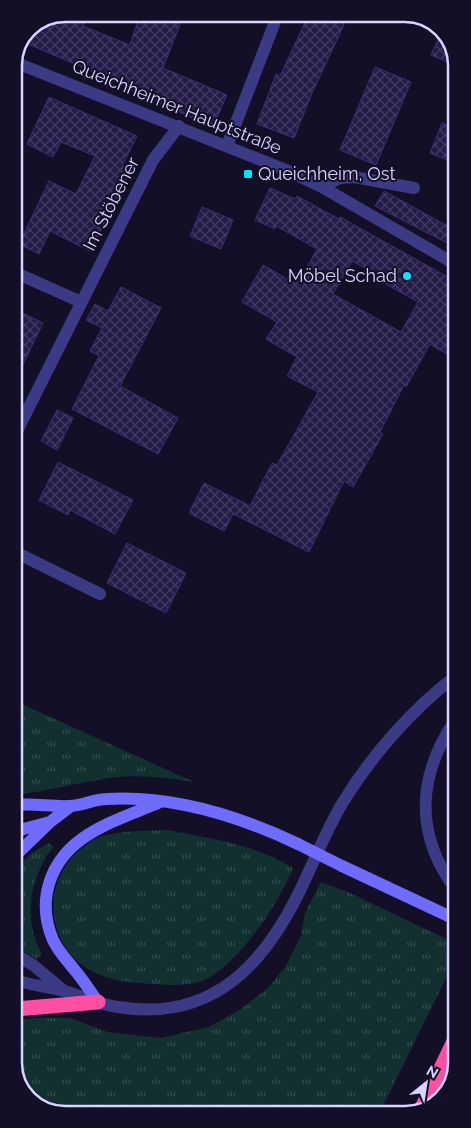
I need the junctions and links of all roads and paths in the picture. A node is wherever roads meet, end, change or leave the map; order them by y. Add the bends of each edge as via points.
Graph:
1 (275, 23) edge
2 (23, 65) edge
3 (179, 126) junction
4 (227, 146) junction
5 (322, 187) junction
6 (414, 188) dead end
7 (448, 260) edge
8 (23, 276) edge
9 (80, 302) junction
10 (23, 419) edge
11 (23, 556) edge
12 (100, 594) dead end
13 (448, 683) edge
14 (448, 735) edge
15 (163, 802) junction
16 (22, 805) edge
17 (71, 806) junction
18 (50, 822) junction
19 (22, 829) edge
20 (22, 849) edge
21 (448, 880) edge
22 (448, 916) edge
23 (22, 959) edge
24 (22, 981) edge
25 (63, 990) junction
26 (98, 1002) junction
27 (22, 1008) edge
28 (448, 1054) edge
29 (426, 1100) edge

1 - 4 street
2 - 3 street, Queichheimer Hauptstraße
3 - 4 street, Queichheimer Hauptstraße
3 - 9 street, Im Stöbener via 153,160
4 - 5 street, Queichheimer Hauptstraße
5 - 6 street via 340,178 354,177
5 - 7 street, Queichheimer Hauptstraße
8 - 9 street
9 - 10 street, Im Stöbener
11 - 12 street
13 - 26 street via 411,716 365,768 322,840 290,908 245,972 215,993 168,1008 134,1009
14 - 21 street via 432,768 425,810 429,837
15 - 17 main road via 106,798
15 - 22 main road, bridge via 247,821
15 - 26 main road via 87,834 70,848 52,874 45,903 49,930 61,954
16 - 17 main road
17 - 18 main road
18 - 19 main road
18 - 20 main road
23 - 25 street
24 - 25 street
25 - 26 street
26 - 27 highway
28 - 29 highway

